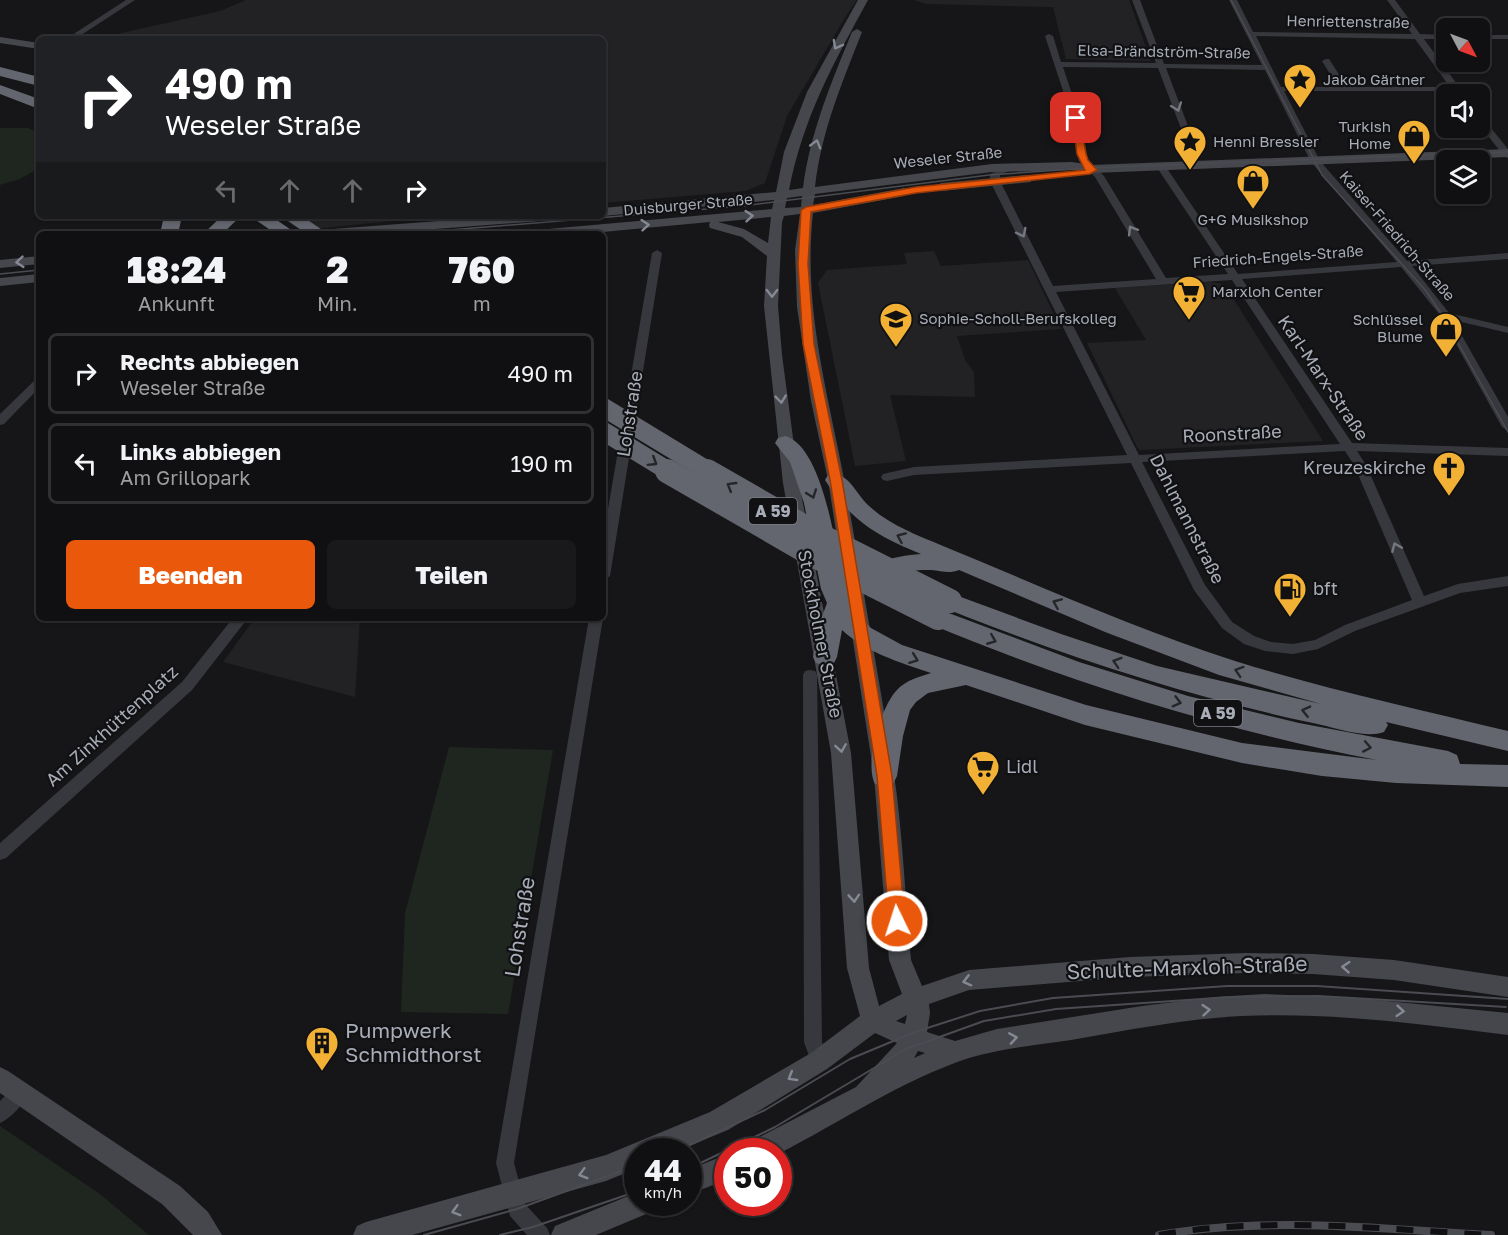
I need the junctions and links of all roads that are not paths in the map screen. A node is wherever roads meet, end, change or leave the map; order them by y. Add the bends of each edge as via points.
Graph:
1 (131, 0) edge
2 (863, 0) edge
3 (875, 0) edge
4 (1136, 0) edge
5 (1233, 0) edge
6 (1391, 0) edge
7 (1251, 34) junction
8 (75, 36) edge
9 (1049, 36) dead end
10 (1416, 36) junction
11 (1436, 37) edge
12 (1490, 37) edge
13 (1508, 37) edge
14 (0, 40) edge
15 (36, 46) edge
16 (1326, 61) dead end
17 (1059, 64) junction
18 (0, 66) edge
19 (1163, 66) junction
20 (1268, 68) junction
21 (0, 71) edge
22 (36, 73) edge
23 (36, 81) edge
24 (0, 82) edge
25 (1452, 84) edge
26 (0, 89) edge
27 (1278, 89) junction
28 (1344, 89) junction
29 (1436, 91) edge
30 (36, 93) edge
31 (36, 103) edge
32 (1490, 133) edge
33 (1507, 154) edge
34 (1315, 160) junction
35 (1189, 165) junction
36 (1161, 166) junction
37 (1011, 168) junction
38 (983, 169) junction
39 (1092, 170) junction
40 (995, 181) junction
41 (980, 183) junction
42 (807, 201) junction
43 (779, 205) junction
44 (606, 212) edge
45 (229, 219) edge
46 (264, 219) edge
47 (295, 219) edge
48 (521, 219) edge
49 (693, 222) junction
50 (466, 224) edge
51 (215, 231) edge
52 (283, 231) edge
53 (314, 231) edge
54 (363, 231) edge
55 (576, 231) edge
56 (657, 253) dead end
57 (773, 254) junction
58 (1508, 256) edge
59 (36, 260) edge
60 (1403, 263) junction
61 (0, 264) edge
62 (1234, 277) junction
63 (36, 278) edge
64 (1162, 280) junction
65 (0, 282) edge
66 (1051, 289) junction
67 (1445, 315) junction
68 (1508, 330) edge
69 (36, 385) edge
70 (606, 409) edge
71 (0, 421) edge
72 (1508, 427) edge
73 (606, 433) edge
74 (785, 443) junction
75 (1347, 447) junction
76 (1508, 452) edge
77 (1135, 457) junction
78 (887, 477) dead end
79 (836, 480) junction
80 (606, 558) edge
81 (994, 576) junction
82 (1508, 581) edge
83 (846, 596) junction
84 (1419, 601) junction
85 (944, 610) junction
86 (239, 621) edge
87 (595, 621) edge
88 (862, 634) junction
89 (818, 666) junction
90 (966, 677) junction
91 (1508, 741) edge
92 (1508, 746) edge
93 (1508, 771) edge
94 (884, 776) junction
95 (1508, 776) edge
96 (0, 854) edge
97 (1508, 987) edge
98 (917, 998) junction
99 (874, 1020) junction
100 (1508, 1024) edge
101 (914, 1035) junction
102 (956, 1052) junction
103 (819, 1061) junction
104 (10, 1086) edge
105 (865, 1093) junction
106 (0, 1114) edge
107 (678, 1138) edge
108 (786, 1138) edge
109 (624, 1161) edge
110 (512, 1194) junction
111 (624, 1210) edge
112 (209, 1235) edge
113 (366, 1235) edge
114 (540, 1235) edge
115 (564, 1235) edge

1 - 8 street
2 -> 43 main road, Stockholmer Straße via 813,92 790,152
42 -> 3 main road via 813,154 831,94
4 - 19 street
5 - 7 street, Kaiser-Friedrich-Straße
6 - 10 street
7 - 10 street, Henriettenstraße
7 - 20 street, Kaiser-Friedrich-Straße
9 - 17 street
10 - 11 street, Henriettenstraße
10 - 25 street
12 - 13 street
14 - 15 main road
16 - 28 street
17 - 19 street, Elsa-Brändström-Straße
17 - 39 street via 1076,118 1081,154
18 - 22 highway
19 - 20 street, Elsa-Brändström-Straße
19 -> 35 street via 1195,155
20 - 27 street, Kaiser-Friedrich-Straße
21 - 23 highway
24 - 30 highway
26 - 31 highway
27 - 28 street
27 - 34 street, Kaiser-Friedrich-Straße
28 - 29 street
32 - 33 street
33 - 34 main road, Weseler Straße
34 - 35 main road, Weseler Straße
34 - 60 street, Kaiser-Friedrich-Straße
35 - 36 main road, Weseler Straße
36 - 39 main road, Weseler Straße
36 - 62 street, Karl-Marx-Straße
37 - 38 main road, Weseler Straße
37 - 39 main road, Weseler Straße via 1072,166
37 - 40 street via 995,174
38 - 41 street via 989,175
38 - 42 main road, Weseler Straße
39 - 40 main road, Weseler Straße
64 -> 39 street
40 - 41 main road, Weseler Straße
40 -> 66 street, Dahlmannstraße
41 - 42 main road, Weseler Straße
42 - 43 main road, Duisburger Straße
42 - 43 main road, Duisburger Straße
42 - 79 main road via 802,250 804,307
43 - 44 main road, Duisburger Straße
49 -> 43 main road, Duisburger Straße
43 - 57 main road, Stockholmer Straße
45 - 51 highway
46 - 52 highway
47 - 53 highway
48 - 50 main road
55 -> 49 main road, Duisburger Straße
49 - 57 main road via 740,230
50 - 54 main road
56 - 80 street, Lohstraße
57 -> 74 main road, Stockholmer Straße via 771,306
58 - 60 street, Friedrich-Engels-Straße
59 -> 61 main road
60 - 62 street, Friedrich-Engels-Straße
60 - 67 street, Kaiser-Friedrich-Straße
62 - 64 street, Friedrich-Engels-Straße
62 - 75 street, Karl-Marx-Straße
63 - 65 main road
64 - 66 street, Friedrich-Engels-Straße
66 - 77 street, Dahlmannstraße
67 - 68 street
67 - 72 street, Kaiser-Friedrich-Straße
69 - 71 street
85 -> 70 highway, A 59, bridge
73 -> 85 highway, A 59, bridge via 783,541 887,595
74 -> 83 highway via 800,460 815,503 833,589
74 - 89 main road, Stockholmer Straße
75 - 76 street, Roonstraße
75 - 77 street, Roonstraße
84 -> 75 street, Karl-Marx-Straße via 1360,465
77 - 78 street, Roonstraße via 914,471
77 - 84 street, Dahlmannstraße via 1199,587 1227,625 1249,640 1293,649 1318,644
81 -> 79 highway via 876,524 856,509
79 - 83 main road
81 - 83 highway via 946,564 909,563 879,570
91 -> 81 highway via 1327,697 1228,668
82 - 84 street, Dahlmannstraße via 1458,589
83 - 88 highway via 846,619
83 - 89 highway
92 -> 85 highway, A 59 via 1316,714 1157,675 1019,628
85 -> 93 highway, A 59 via 1078,672 1151,695 1238,719
86 - 96 street, Am Zinkhüttenplatz via 188,686
87 - 110 street, Lohstraße via 505,1163
88 -> 90 highway via 893,651
88 - 94 main road
89 -> 99 main road, Stockholmer Straße via 846,789 858,968
89 - 103 street, Stockholmer Straße via 813,1042
90 - 94 highway via 923,683 906,694 892,726
90 - 95 highway via 1085,715 1242,753 1375,770
94 - 98 main road via 900,960
97 -> 98 main road, Schulte-Marxloh-Straße via 1394,970 1246,963 992,977 969,980
98 - 99 main road, Schulte-Marxloh-Straße
98 - 101 main road
99 - 101 main road
99 - 103 main road, Schulte-Marxloh-Straße
102 -> 100 main road via 989,1042 1147,1016 1263,1005 1398,1011
101 - 102 main road
101 - 105 main road via 890,1071
102 - 105 main road
103 -> 107 main road, Schulte-Marxloh-Straße via 719,1121
104 - 106 street
104 - 112 main road via 171,1194
105 - 108 main road
109 -> 110 main road
110 -> 113 main road
110 - 114 street, Lohstraße via 517,1209
111 - 115 main road

